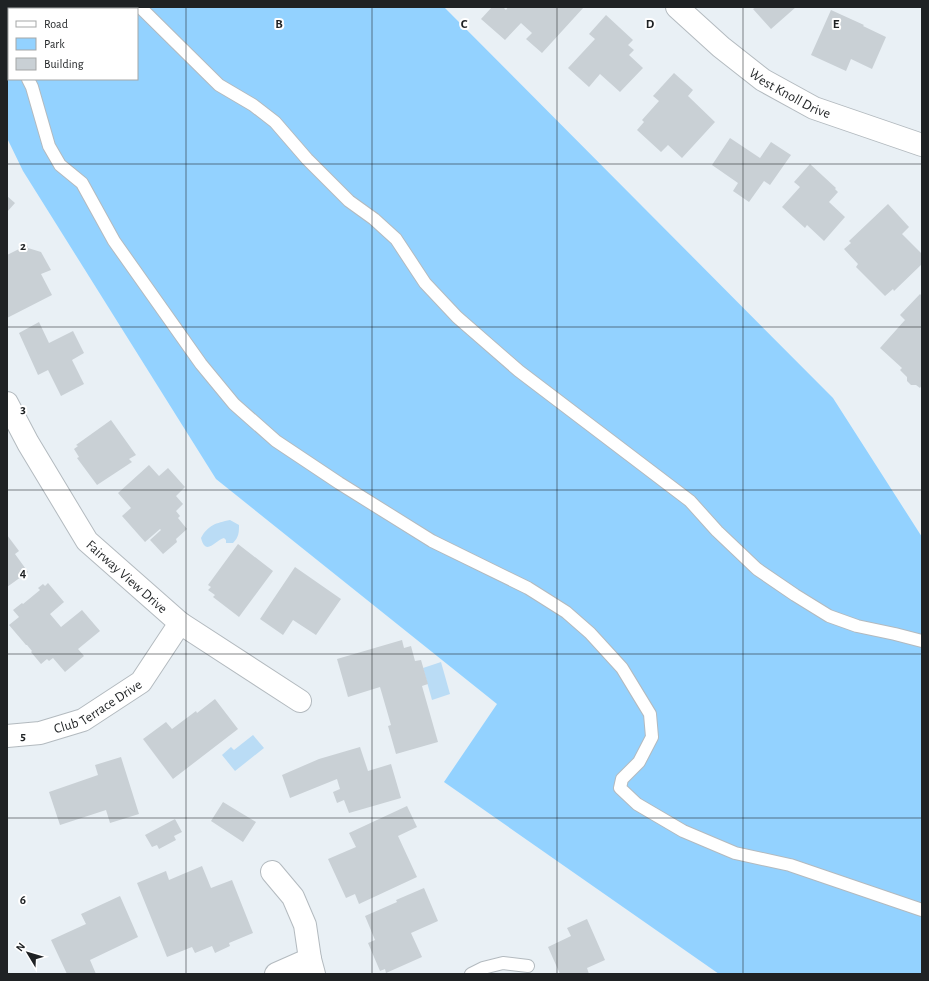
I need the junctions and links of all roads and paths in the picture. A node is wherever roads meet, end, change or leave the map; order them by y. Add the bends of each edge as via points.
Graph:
1 (140, 7) edge
2 (677, 7) edge
3 (28, 80) edge
4 (922, 145) edge
5 (7, 403) edge
6 (180, 623) junction
7 (922, 642) edge
8 (300, 701) dead end
9 (7, 736) edge
10 (272, 872) dead end
11 (922, 910) edge
12 (312, 966) edge
13 (528, 966) dead end
14 (276, 974) edge
15 (471, 974) edge

1 - 7 lane via 219,85 253,105 275,122 349,201 374,218 396,239 425,283 457,317 519,371 690,501 757,569 829,616 857,626
2 - 4 street, West Knoll Drive via 721,47 763,80 814,108
3 - 11 lane via 49,146 60,165 82,183 114,241 201,364 234,404 276,441 339,483 432,541 528,588 566,612 590,633 622,668 650,714 652,737 639,762 622,779 620,788 637,804 683,831 735,853 790,865
5 - 6 street, Fairway View Drive via 28,443 88,541
6 - 8 street, Fairway View Drive
6 - 9 street, Club Terrace Drive via 141,682 83,720 40,734
10 - 12 street via 293,897 305,925
12 - 14 street
13 - 15 lane via 503,962

